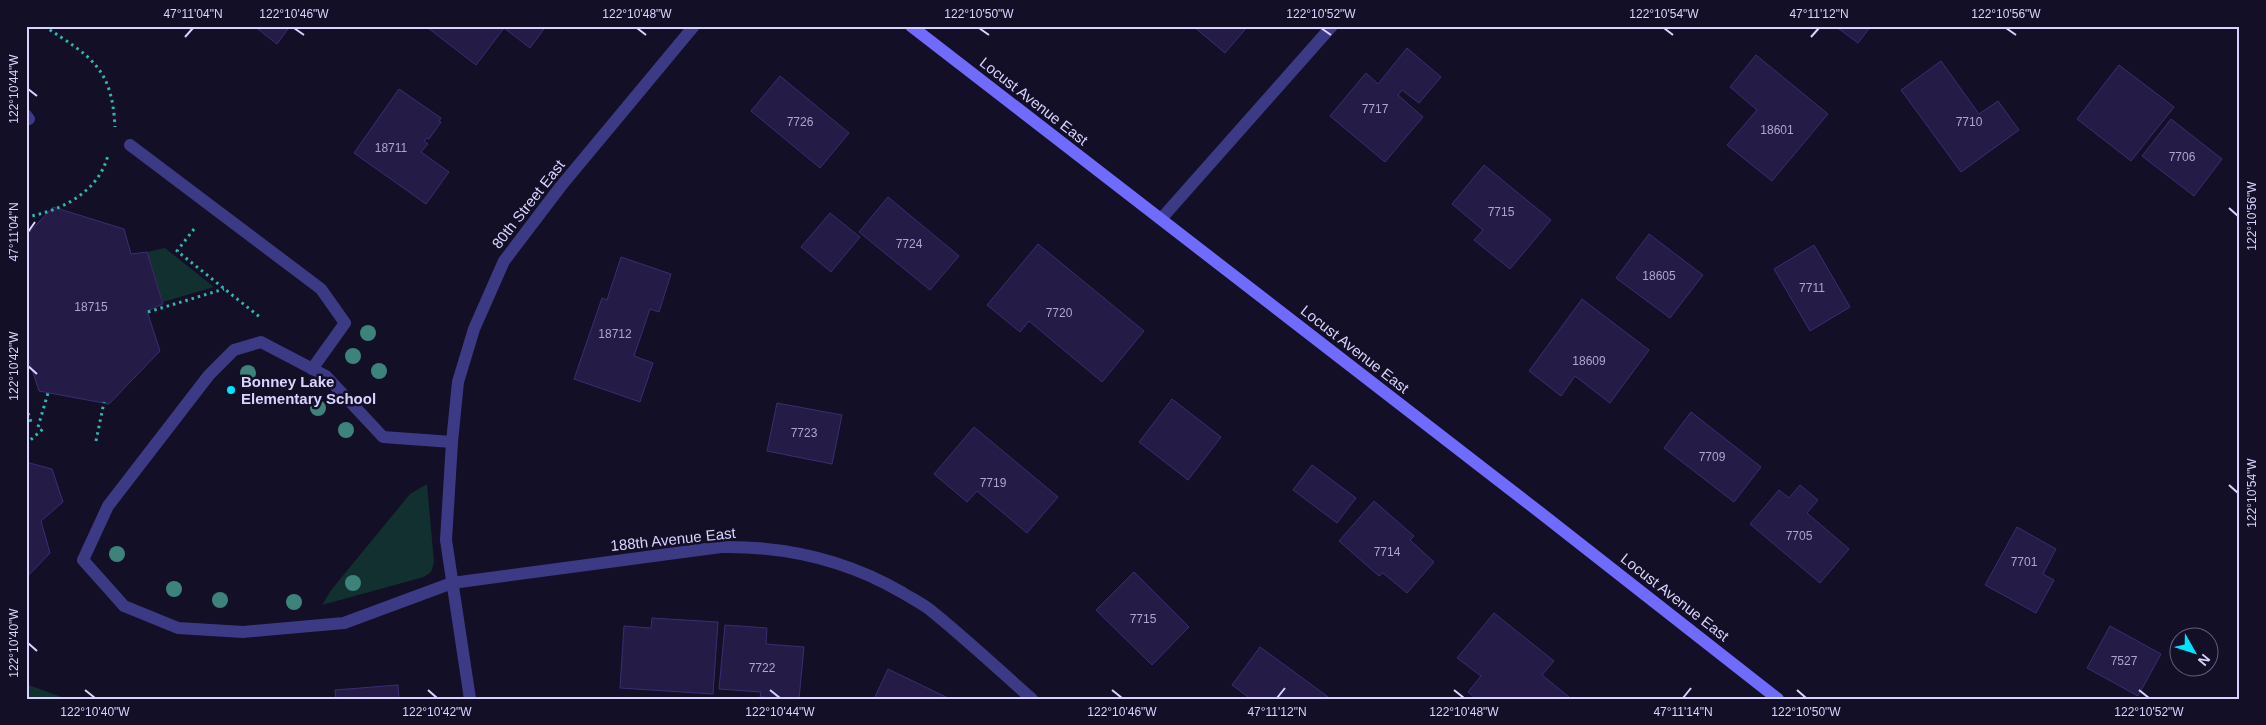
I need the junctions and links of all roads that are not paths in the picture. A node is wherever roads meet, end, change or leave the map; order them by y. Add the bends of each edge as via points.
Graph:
1 (694, 26) edge
2 (911, 26) edge
3 (1332, 26) edge
4 (130, 145) dead end
5 (1161, 219) junction
6 (312, 369) junction
7 (452, 442) junction
8 (452, 583) junction
9 (470, 699) edge
10 (1032, 699) edge
11 (1778, 699) edge

1 - 7 street, 80th Street East via 561,186 504,261 474,329 458,382
2 - 5 street, Locust Avenue East
3 - 5 street
4 - 6 street via 321,289 345,323
5 - 11 street, Locust Avenue East
6 - 7 street via 326,376 383,437
6 - 8 street, 188th Avenue East via 261,342 234,350 209,375 108,506 84,560 124,606 178,628 243,632 344,624
7 - 8 street, 80th Street East via 446,540
8 - 9 street, 80th Street East
8 - 10 street, 188th Avenue East via 721,547 803,553 880,580 927,608

